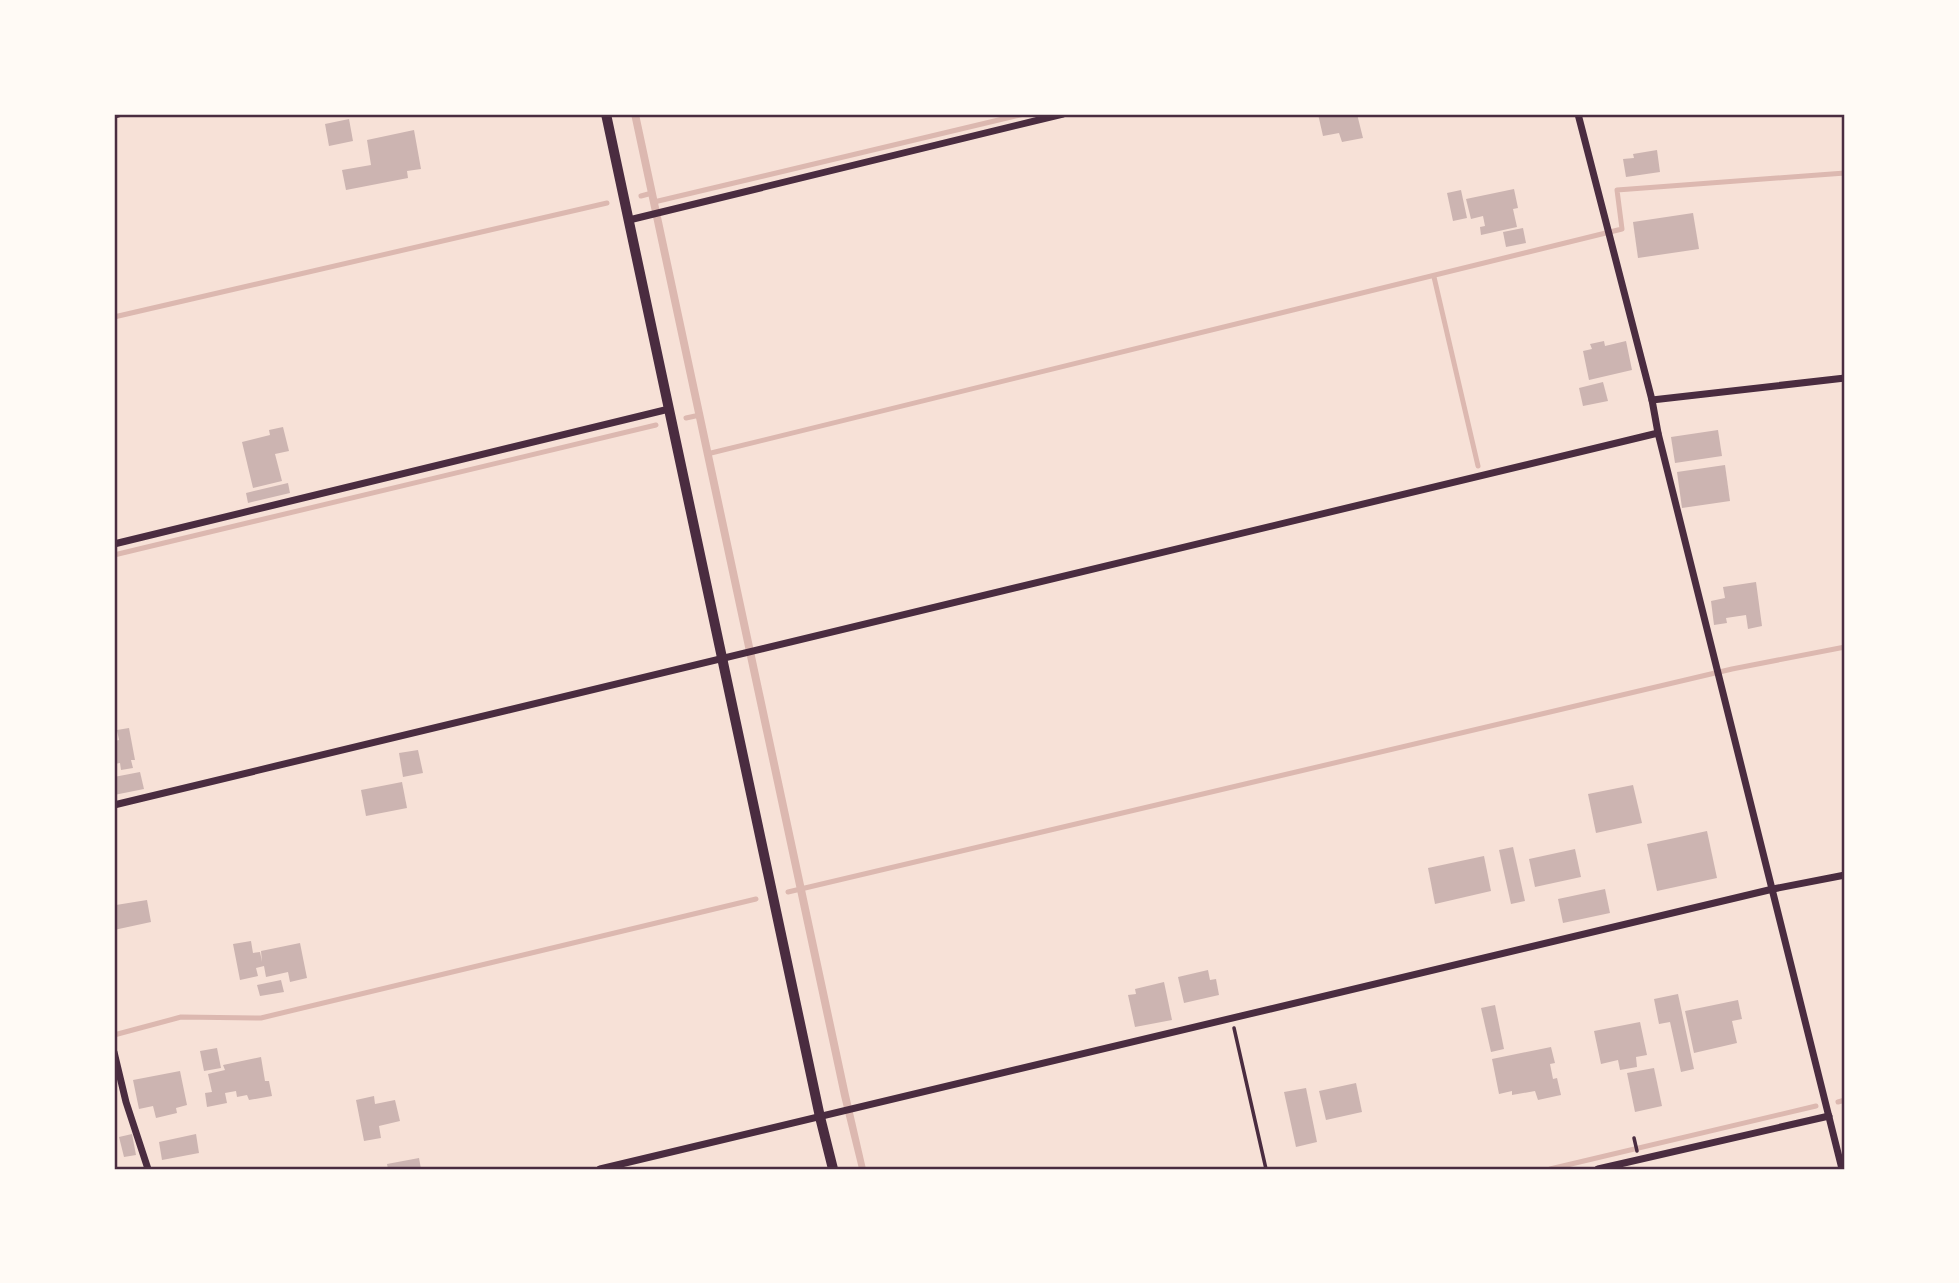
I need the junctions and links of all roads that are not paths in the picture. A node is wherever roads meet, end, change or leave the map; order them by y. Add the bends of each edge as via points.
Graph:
1 (606, 114) edge
2 (1063, 114) edge
3 (1578, 114) edge
4 (629, 220) junction
5 (1845, 377) edge
6 (1653, 400) junction
7 (669, 409) junction
8 (1658, 433) junction
9 (114, 544) edge
10 (723, 659) junction
11 (114, 805) edge
12 (1845, 875) edge
13 (1773, 889) junction
14 (114, 1052) edge
15 (1829, 1116) junction
16 (820, 1117) junction
17 (148, 1169) edge
18 (600, 1169) edge
19 (833, 1169) edge
20 (1598, 1169) edge
21 (1842, 1169) edge

1 - 4 street
2 - 4 street
3 - 6 street
4 - 7 street
5 - 6 street
6 - 8 street
7 - 9 street
7 - 10 street
8 - 10 street
8 - 13 street
10 - 11 street
10 - 16 street
12 - 13 street
13 - 15 street
13 - 16 street
14 - 17 street
15 - 20 street
15 - 21 street
16 - 18 street
16 - 19 street

